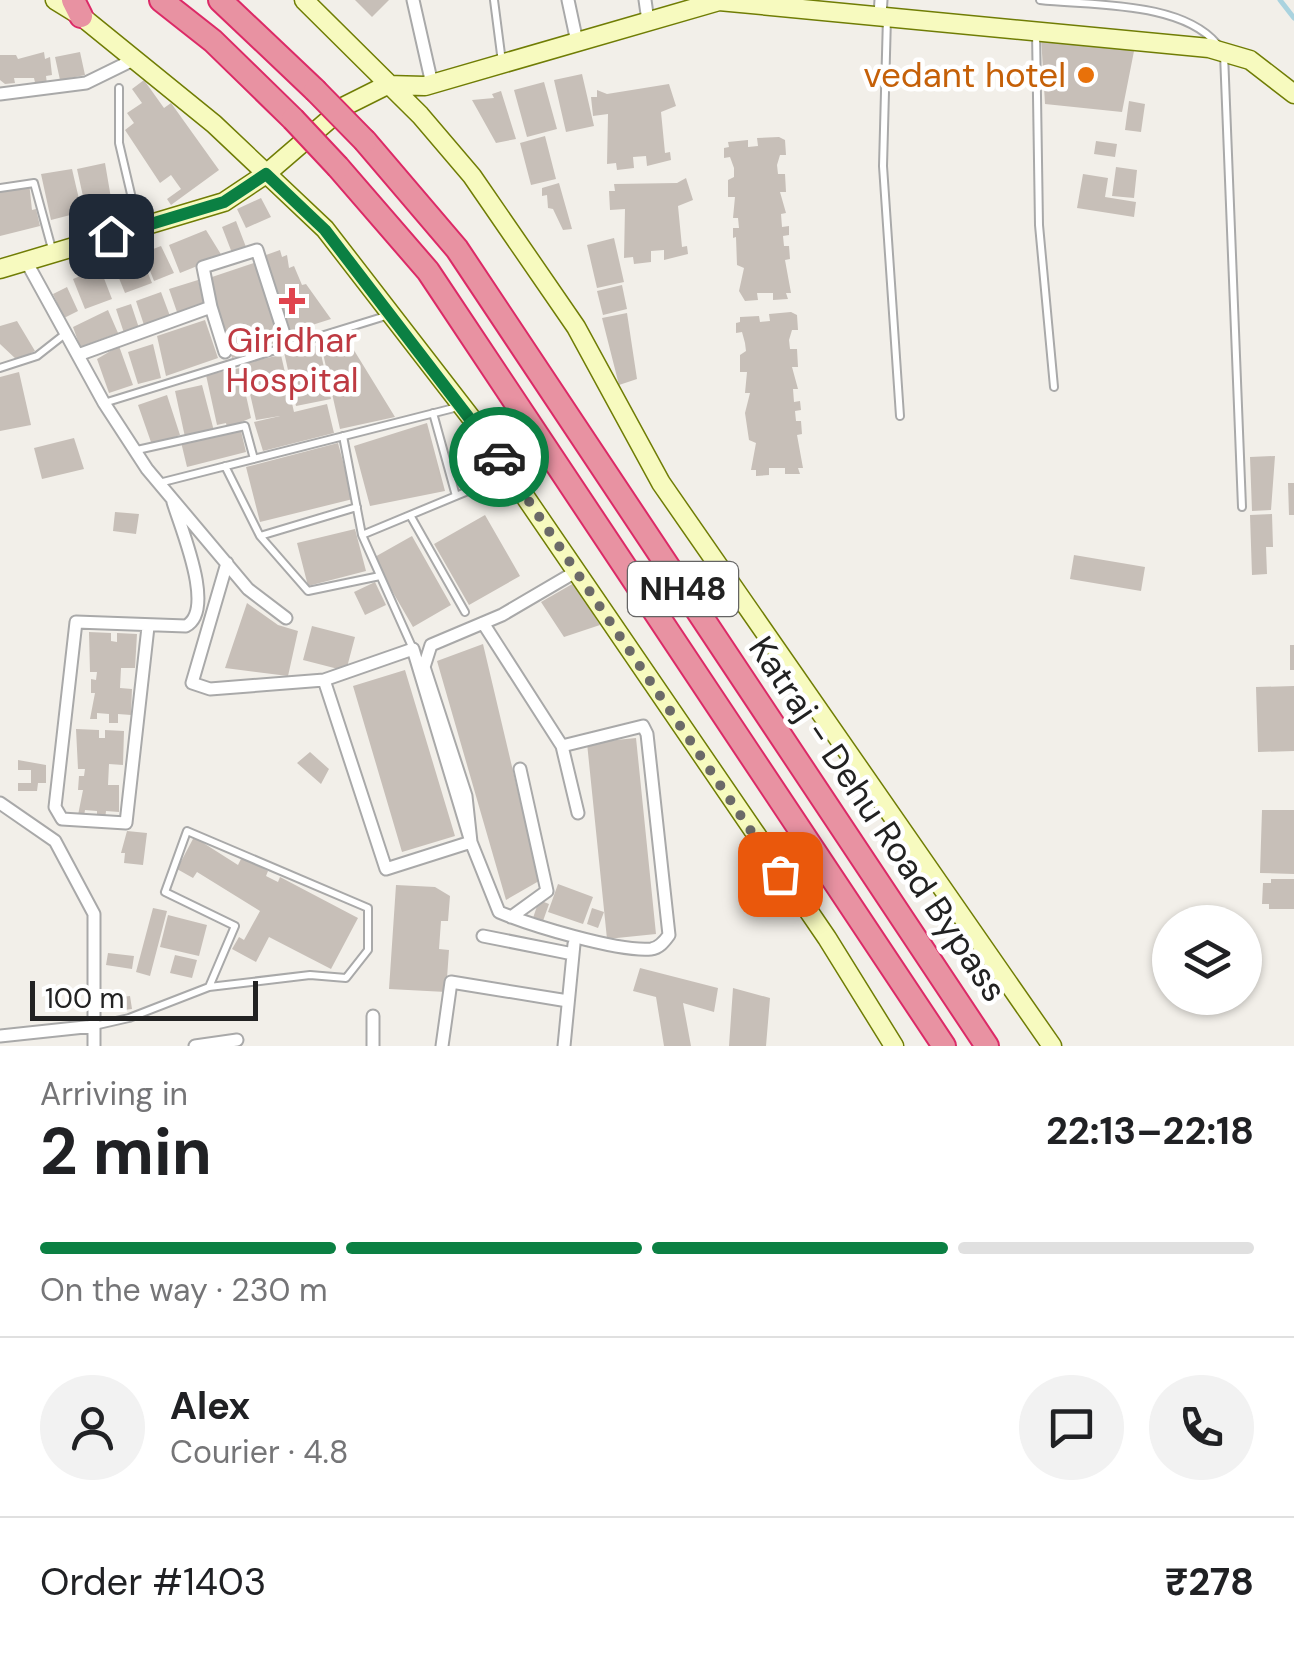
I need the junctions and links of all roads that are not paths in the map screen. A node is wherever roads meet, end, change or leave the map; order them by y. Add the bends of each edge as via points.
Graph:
1 (55, 0) edge
2 (161, 0) edge
3 (220, 0) edge
4 (304, 0) edge
5 (413, 0) edge
6 (494, 0) edge
7 (568, 0) edge
8 (644, 0) edge
9 (1040, 0) edge
10 (77, 8) edge
11 (890, 10) edge
12 (648, 21) junction
13 (1036, 30) junction
14 (577, 42) junction
15 (1224, 52) junction
16 (136, 59) junction
17 (502, 64) junction
18 (432, 84) junction
19 (387, 86) junction
20 (118, 88) dead end
21 (0, 94) edge
22 (1294, 94) edge
23 (266, 174) junction
24 (0, 188) edge
25 (139, 228) junction
26 (54, 253) junction
27 (26, 261) junction
28 (0, 268) edge
29 (211, 307) junction
30 (390, 314) junction
31 (66, 334) junction
32 (285, 337) dead end
33 (224, 352) dead end
34 (78, 356) junction
35 (0, 368) edge
36 (1054, 387) dead end
37 (104, 403) junction
38 (462, 406) junction
39 (433, 413) junction
40 (900, 416) dead end
41 (344, 436) junction
42 (136, 451) junction
43 (254, 459) junction
44 (224, 466) junction
45 (510, 474) junction
46 (158, 483) junction
47 (456, 496) junction
48 (173, 502) junction
49 (357, 507) junction
50 (1242, 507) dead end
51 (410, 515) junction
52 (362, 534) junction
53 (260, 536) junction
54 (227, 563) junction
55 (576, 571) junction
56 (380, 576) junction
57 (465, 612) dead end
58 (286, 618) dead end
59 (483, 624) junction
60 (148, 627) junction
61 (413, 650) junction
62 (324, 680) junction
63 (562, 746) junction
64 (520, 769) dead end
65 (0, 803) edge
66 (578, 812) dead end
67 (472, 842) junction
68 (512, 917) junction
69 (484, 936) dead end
70 (209, 987) junction
71 (568, 1001) junction
72 (372, 1016) dead end
73 (94, 1026) junction
74 (0, 1036) edge
75 (237, 1040) dead end
76 (94, 1046) edge
77 (195, 1046) edge
78 (372, 1046) edge
79 (442, 1046) edge
80 (564, 1046) edge
81 (894, 1046) edge
82 (944, 1046) edge
83 (988, 1046) edge
84 (1052, 1046) edge

1 - 10 street
2 - 82 highway, Katraj - Dehu Road Bypass / NH48, bridge via 293,119 428,271
3 - 83 highway, Katraj - Dehu Road Bypass / NH48, bridge via 316,90 457,249
4 - 19 street
5 - 18 street
6 - 17 lane
7 - 14 street
8 - 12 street
9 - 15 lane via 1176,15
10 - 16 street
11 - 12 street via 719,1
11 - 13 street
11 - 40 lane via 883,166
12 - 14 street
13 - 15 street
13 - 36 lane via 1039,225
14 - 17 street
15 - 22 street via 1250,60
15 - 50 lane
16 - 21 street via 86,83
16 - 23 street
17 - 18 street
18 - 19 street
19 - 23 street via 345,106
19 - 84 street via 472,176 576,327 661,483
20 - 25 lane via 118,143
23 - 25 street via 224,202
23 - 30 street via 325,230
24 - 26 lane via 34,183
25 - 26 street
26 - 27 street
27 - 28 street
27 - 31 street
29 - 32 street via 203,267 257,250
29 - 33 street
29 - 34 street
30 - 37 lane
30 - 38 street
31 - 34 street
31 - 35 lane via 37,356
34 - 37 street
37 - 42 street
38 - 39 lane
38 - 45 street
39 - 41 lane
39 - 47 lane
41 - 43 lane
41 - 49 lane
42 - 43 lane via 245,426
42 - 46 street
43 - 44 lane
44 - 46 lane
44 - 53 lane
45 - 47 lane
45 - 55 street
46 - 48 street
47 - 51 lane
48 - 54 street
48 - 60 street via 199,589 198,613 186,626
49 - 52 lane
49 - 53 lane
51 - 52 lane
51 - 57 lane
52 - 56 lane
53 - 56 lane via 308,591
54 - 58 street
54 - 62 street via 192,683 210,689
55 - 59 street
55 - 81 street
56 - 61 lane
59 - 63 street
59 - 67 street via 431,645 424,667 466,796
60 - 60 street via 83,619 73,628 55,806 62,819 126,823
61 - 62 street
61 - 67 street
62 - 67 street via 386,869
63 - 66 street
63 - 68 street via 634,725 648,734 668,935 653,949 605,944
64 - 68 street via 546,891
65 - 73 street via 55,842 94,914
67 - 68 street via 491,900
69 - 71 street via 574,949
70 - 70 lane via 310,975 346,978 368,950 368,908 187,831 164,892 236,926
70 - 73 lane
71 - 79 street via 451,982
71 - 80 street
72 - 78 street
73 - 74 street
73 - 76 street
75 - 77 street

